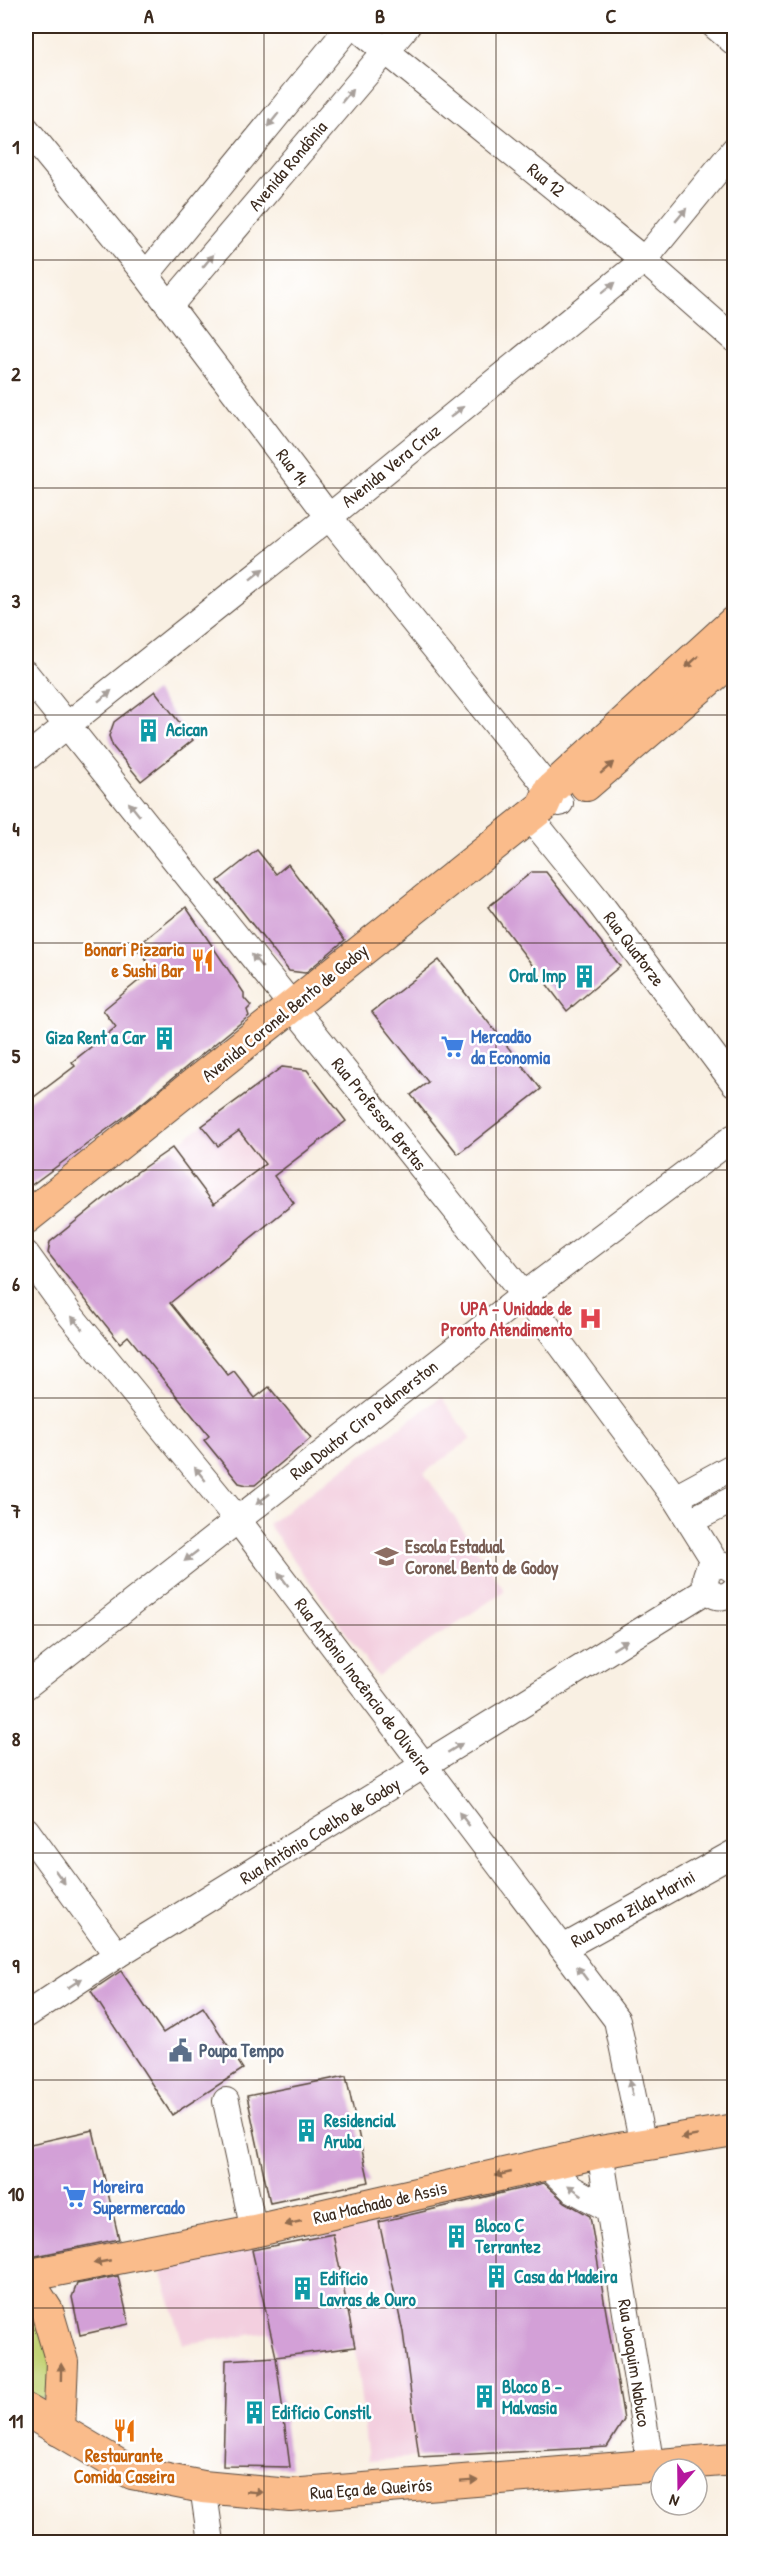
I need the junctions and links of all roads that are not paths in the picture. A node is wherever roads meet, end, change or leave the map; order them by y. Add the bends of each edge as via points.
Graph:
1 (350, 26) edge
2 (355, 26) edge
3 (407, 26) edge
4 (715, 26) edge
5 (735, 42) edge
6 (387, 50) junction
7 (26, 129) edge
8 (735, 150) edge
9 (644, 260) junction
10 (146, 275) junction
11 (170, 305) junction
12 (735, 339) edge
13 (329, 517) junction
14 (735, 622) edge
15 (735, 658) edge
16 (26, 674) edge
17 (67, 727) junction
18 (26, 758) edge
19 (546, 804) junction
20 (293, 1006) junction
21 (735, 1083) edge
22 (735, 1137) edge
23 (26, 1218) edge
24 (26, 1254) edge
25 (524, 1295) junction
26 (735, 1466) edge
27 (675, 1498) junction
28 (735, 1499) edge
29 (237, 1519) junction
30 (690, 1521) junction
31 (726, 1568) edge
32 (707, 1590) junction
33 (735, 1590) edge
34 (26, 1686) edge
35 (424, 1767) junction
36 (26, 1830) edge
37 (735, 1853) edge
38 (563, 1948) junction
39 (117, 1956) junction
40 (26, 2015) edge
41 (226, 2101) dead end
42 (735, 2130) edge
43 (643, 2145) junction
44 (600, 2152) junction
45 (547, 2164) junction
46 (609, 2209) junction
47 (254, 2231) junction
48 (26, 2277) edge
49 (26, 2410) edge
50 (59, 2430) junction
51 (649, 2457) edge
52 (735, 2459) edge
53 (709, 2461) edge
54 (649, 2467) edge
55 (203, 2487) junction
56 (211, 2542) edge

1 -> 10 street
2 - 6 street, Rua 12
3 - 6 street, Avenida Rondônia
4 - 5 street
6 - 9 street, Rua 12
11 -> 6 street, Avenida Rondônia
7 - 10 street, Rua 14
9 -> 8 street, Avenida Vera Cruz
9 - 12 street, Rua 12
13 -> 9 street, Avenida Vera Cruz
10 - 11 street, Rua 14
11 - 13 street, Rua 14
17 -> 13 street, Avenida Vera Cruz
13 - 19 street, Rua 14
14 -> 19 main road, Avenida Coronel Bento de Godoy
19 -> 15 main road, Avenida Coronel Bento de Godoy via 580,791
16 - 17 street, Rua Professor Bretas
17 - 18 street, Avenida Vera Cruz
20 -> 17 street, Rua Professor Bretas
19 - 20 main road, Avenida Coronel Bento de Godoy
19 - 21 street, Rua Quatorze via 598,901
20 - 23 main road, Avenida Coronel Bento de Godoy
20 - 25 street, Rua Professor Bretas
22 - 25 street, Rua Doutor Ciro Palmerston
29 -> 24 street, Rua Antônio Inocêncio de Oliveira via 71,1316
25 - 27 street, Rua Professor Bretas
25 -> 29 street, Rua Doutor Ciro Palmerston
26 - 27 street
27 - 30 street, Rua Professor Bretas
28 - 30 street
29 -> 34 street, Rua Doutor Ciro Palmerston
35 -> 29 street, Rua Antônio Inocêncio de Oliveira
30 - 31 street, Rua Professor Bretas
31 - 32 street via 708,1569
32 - 33 street via 720,1597
35 -> 32 street, Rua Antônio Coelho de Godoy
38 -> 35 street, Rua Antônio Inocêncio de Oliveira
35 - 39 street, Rua Antônio Coelho de Godoy
36 -> 39 street
37 - 38 street, Rua Dona Zilda Marini
43 -> 38 street, Rua Antônio Inocêncio de Oliveira via 617,2020
40 -> 39 street, Rua Antônio Coelho de Godoy
41 - 47 street
42 -> 43 main road, Rua Machado de Assis
43 - 44 main road, Rua Machado de Assis
44 - 45 main road, Rua Machado de Assis
44 - 46 street, Rua Joaquim Nabuco
46 -> 45 street via 572,2189
45 -> 47 main road, Rua Machado de Assis
46 - 51 street, Rua Joaquim Nabuco
47 -> 48 main road, Rua Machado de Assis
50 -> 48 main road via 62,2362 47,2311
49 - 50 main road, Rua Eça de Queirós
50 - 55 main road, Rua Eça de Queirós via 132,2473
52 - 53 main road, Rua Eça de Queirós
55 -> 54 main road, Rua Eça de Queirós via 290,2495
55 - 56 street

